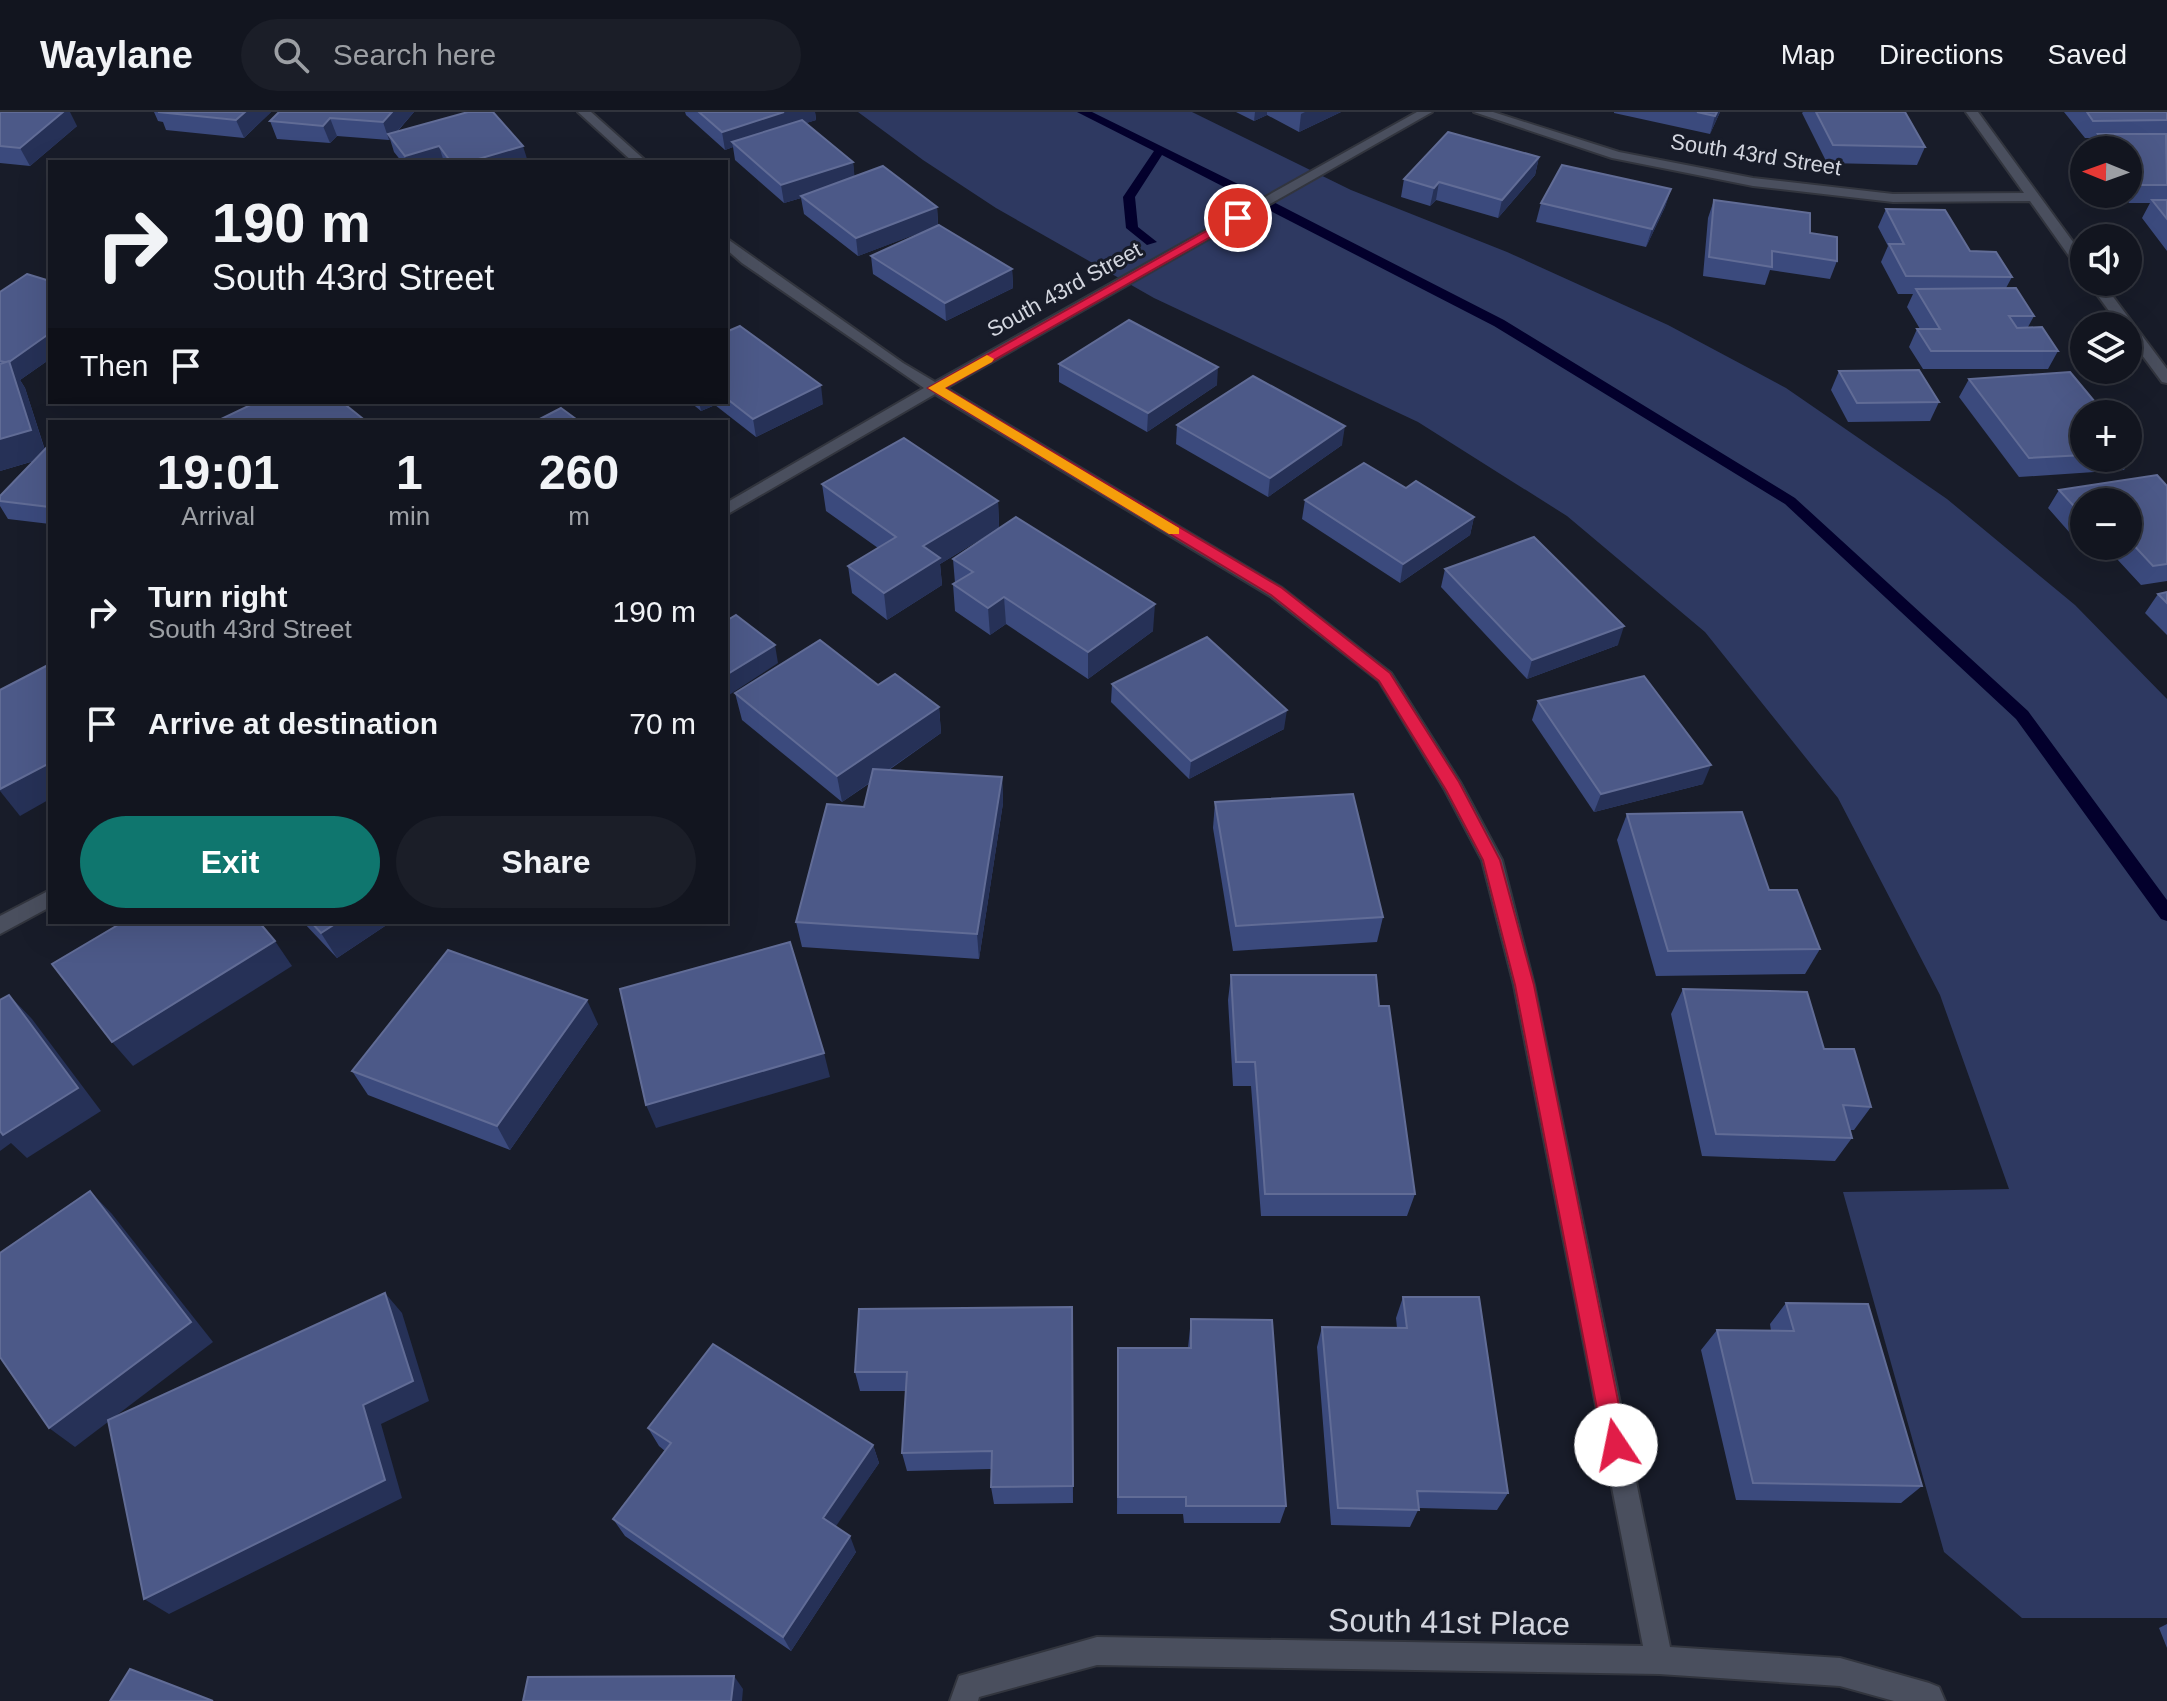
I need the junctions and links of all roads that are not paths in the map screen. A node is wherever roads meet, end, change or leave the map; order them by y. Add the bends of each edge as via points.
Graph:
1 (584, 112) edge
2 (1426, 112) edge
3 (1480, 112) edge
4 (1972, 112) edge
5 (639, 160) edge
6 (2031, 197) junction
7 (728, 243) edge
8 (2070, 249) edge
9 (2105, 296) edge
10 (2167, 379) edge
11 (935, 388) junction
12 (728, 509) edge
13 (48, 899) edge
14 (0, 926) edge
15 (1659, 1660) junction
16 (967, 1694) edge
17 (1930, 1699) edge

1 - 5 street
2 - 11 street, South 43rd Street
3 - 6 street, South 43rd Street via 1616,155 1753,182 1893,198
4 - 6 street
6 - 8 street
7 - 11 street
9 - 10 street
11 - 12 street, South 43rd Street
11 - 15 street via 1276,592 1385,677 1453,787 1492,860 1524,985
13 - 14 street
15 - 16 street, South 41st Place via 1097,1651
15 - 17 street, South 41st Place via 1840,1672

